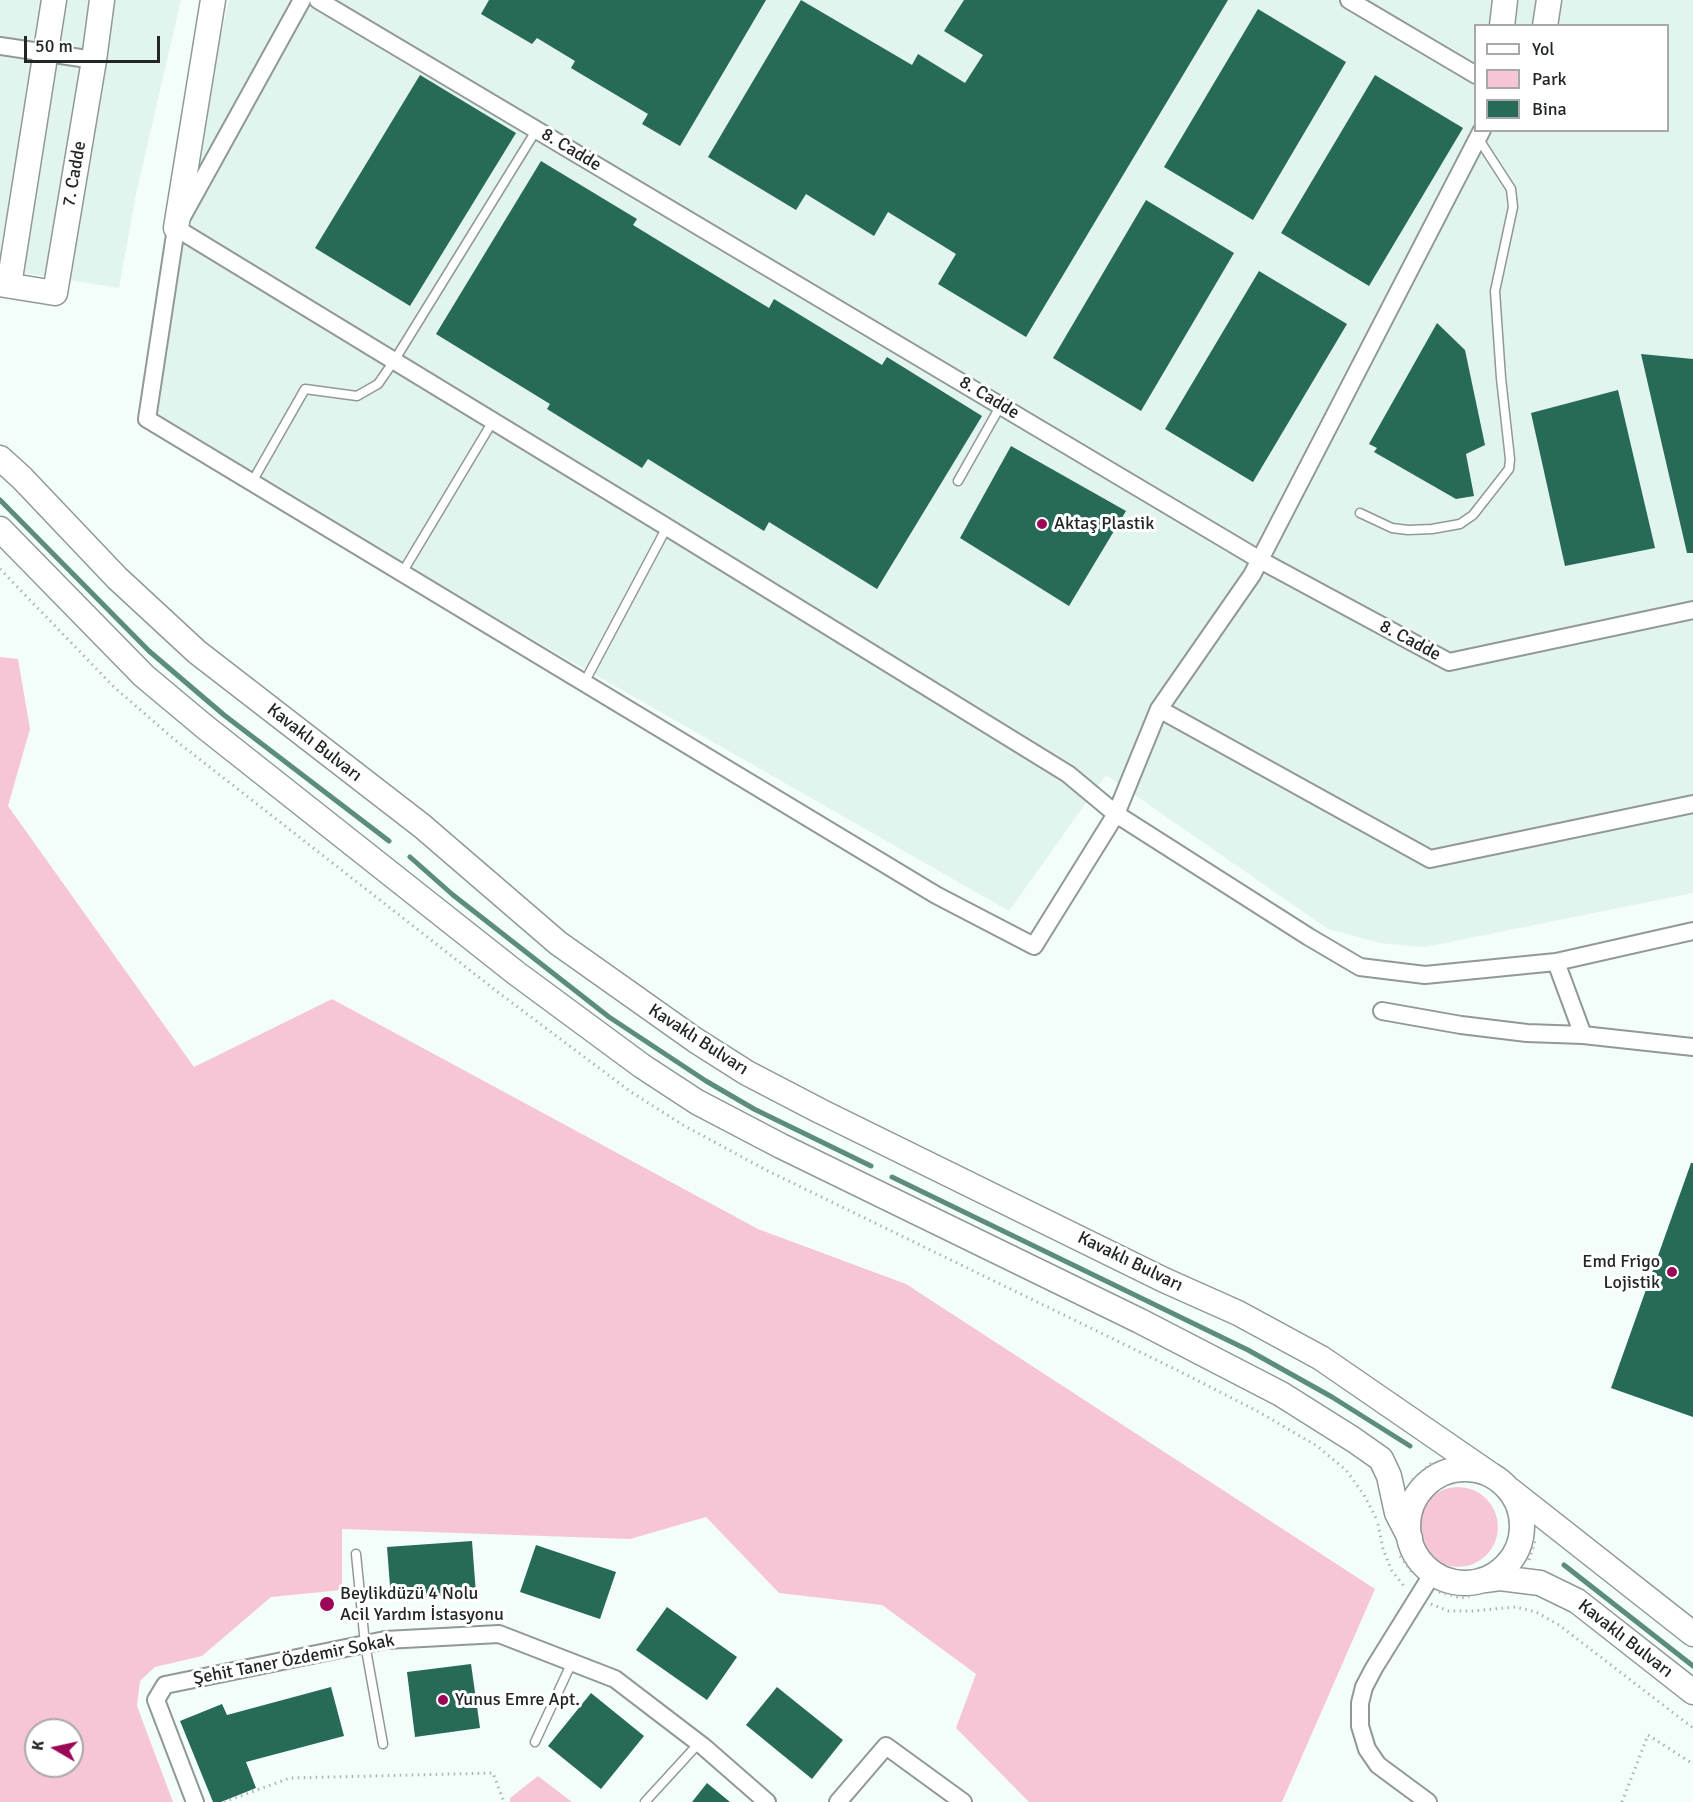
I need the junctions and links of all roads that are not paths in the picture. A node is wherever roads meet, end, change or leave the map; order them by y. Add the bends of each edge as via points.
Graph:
1 (54, 0) edge
2 (102, 0) edge
3 (213, 0) edge
4 (302, 0) edge
5 (318, 0) edge
6 (1349, 0) edge
7 (1505, 0) edge
8 (1549, 0) edge
9 (1502, 24) edge
10 (1545, 24) edge
11 (0, 46) edge
12 (45, 52) junction
13 (94, 60) junction
14 (1474, 74) edge
15 (537, 129) junction
16 (1480, 134) edge
17 (176, 228) junction
18 (4, 284) edge
19 (394, 361) junction
20 (1001, 405) junction
21 (493, 421) junction
22 (0, 458) edge
23 (958, 481) dead end
24 (252, 482) junction
25 (1360, 513) dead end
26 (666, 527) junction
27 (0, 529) edge
28 (1260, 560) junction
29 (402, 573) junction
30 (1693, 610) edge
31 (584, 683) junction
32 (1159, 709) junction
33 (1693, 804) edge
34 (1116, 814) junction
35 (1693, 931) edge
36 (1556, 962) junction
37 (1382, 1011) dead end
38 (1583, 1035) junction
39 (1693, 1047) edge
40 (1501, 1483) junction
41 (1410, 1538) junction
42 (356, 1554) dead end
43 (1433, 1573) junction
44 (1484, 1580) junction
45 (1693, 1634) edge
46 (365, 1644) junction
47 (572, 1662) junction
48 (1693, 1692) edge
49 (535, 1742) dead end
50 (699, 1743) junction
51 (383, 1744) dead end
52 (195, 1802) edge
53 (645, 1802) edge
54 (767, 1802) edge
55 (838, 1802) edge
56 (963, 1802) edge
57 (1428, 1802) edge

1 - 12 main road
2 - 13 main road, 7. Cadde
3 - 17 main road
4 - 17 street
5 - 15 street, 8. Cadde
6 - 14 street
7 - 9 main road
8 - 10 main road
11 - 12 street
12 - 13 street
12 - 18 main road
13 - 18 main road, 7. Cadde via 55,293
15 - 19 lane
15 - 20 street, 8. Cadde
16 - 25 lane via 1512,189 1513,207 1495,291 1509,469 1473,515 1460,524 1408,530 1392,528
16 - 28 street
17 - 19 street
17 - 24 street via 147,419
19 - 21 street
19 - 24 lane via 378,384 357,396 305,389
20 - 23 lane
20 - 28 street, 8. Cadde
21 - 26 street
21 - 29 lane
22 - 40 main road, Kavaklı Bulvarı via 117,578 197,652 422,826 558,943 687,1034 747,1073 820,1111 1238,1313 1311,1353
24 - 29 street
26 - 31 lane
26 - 34 street via 1068,774
27 - 41 main road via 169,697 516,973 642,1066 698,1102 781,1146 1281,1394 1381,1460 1389,1476 1397,1513
28 - 30 street, 8. Cadde via 1449,662
28 - 32 street
29 - 31 street
31 - 34 street via 936,895 1034,946
32 - 33 street via 1430,859
32 - 34 street
34 - 36 street via 1360,967 1425,975
35 - 36 street
36 - 38 street
37 - 38 street via 1527,1033
38 - 39 street
40 - 41 main road, Kavaklı Bulvarı via 1477,1470 1441,1475 1426,1485 1415,1500 1409,1519
40 - 44 main road via 1518,1504 1521,1540 1501,1571
40 - 45 main road, Kavaklı Bulvarı
41 - 43 main road via 1417,1556
42 - 46 lane
43 - 44 main road, Kavaklı Bulvarı via 1465,1583
43 - 57 street via 1374,1668 1360,1703 1360,1726 1367,1749 1378,1765
44 - 48 main road, Kavaklı Bulvarı via 1540,1583 1577,1601
46 - 47 street, Şehit Taner Özdemir Sokak via 500,1634
46 - 51 lane
46 - 52 street, Şehit Taner Özdemir Sokak via 165,1684 156,1700
47 - 49 lane
47 - 50 street, Şehit Taner Özdemir Sokak via 615,1679
50 - 53 lane
50 - 54 street, Şehit Taner Özdemir Sokak
55 - 56 street via 886,1746

